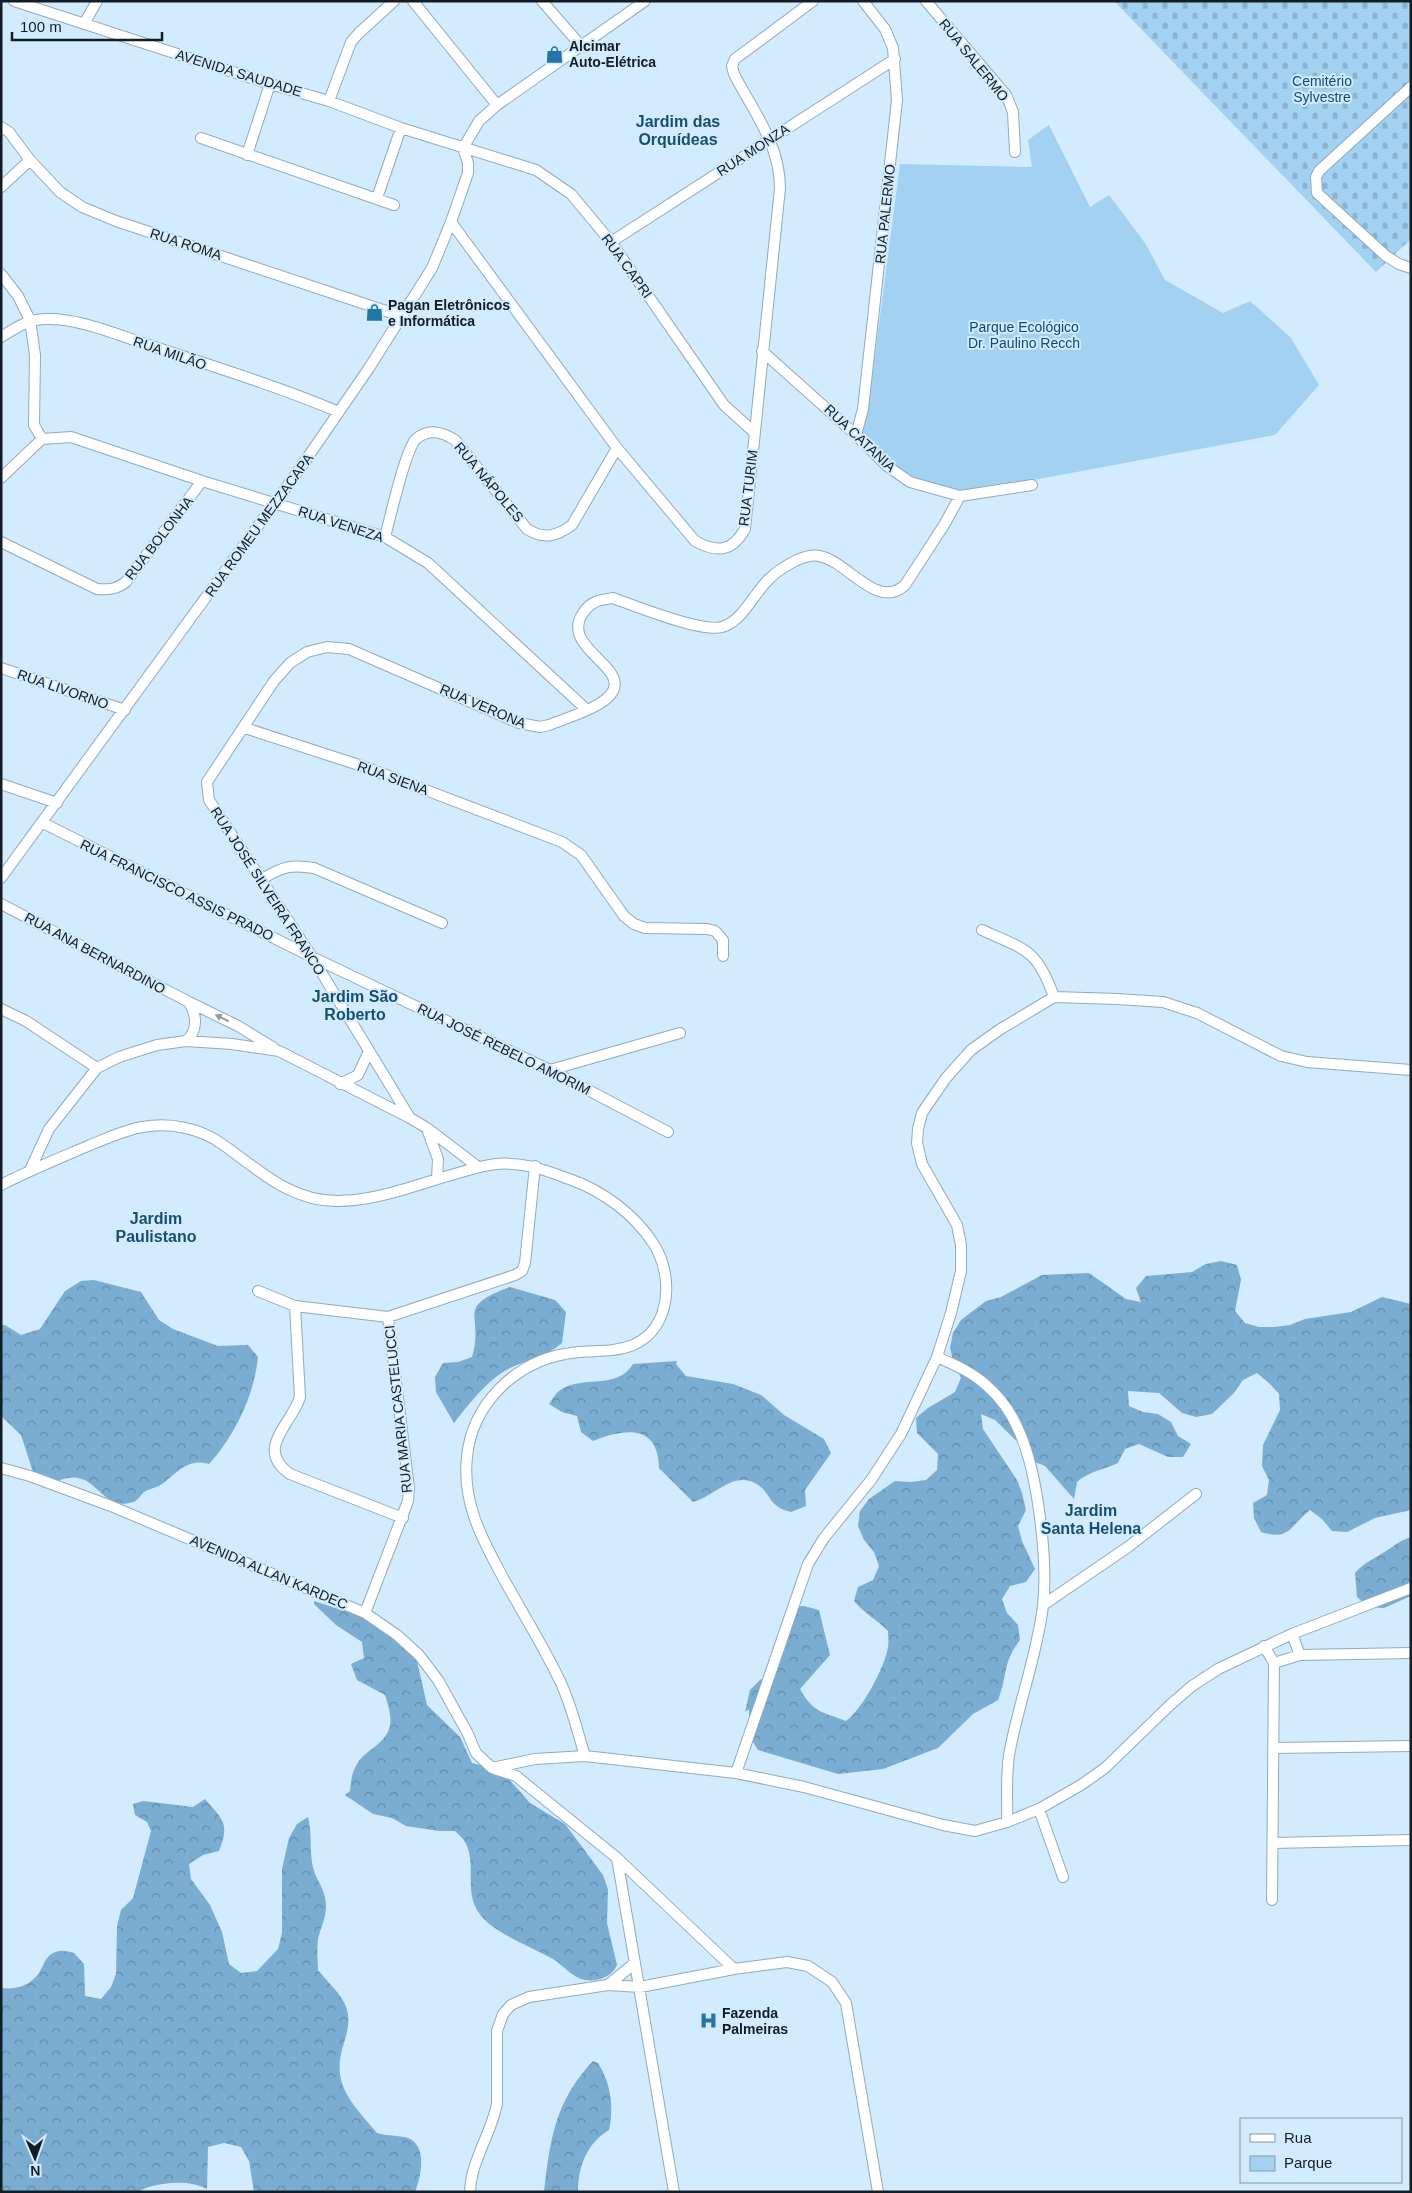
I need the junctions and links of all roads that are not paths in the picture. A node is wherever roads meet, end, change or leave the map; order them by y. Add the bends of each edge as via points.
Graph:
1 (14, 1) edge
2 (98, 1) edge
3 (394, 1) edge
4 (413, 1) edge
5 (542, 1) edge
6 (645, 1) edge
7 (813, 1) edge
8 (863, 1) edge
9 (926, 1) edge
10 (84, 24) junction
11 (582, 47) junction
12 (895, 59) junction
13 (270, 84) junction
14 (1411, 87) edge
15 (329, 101) junction
16 (497, 105) junction
17 (1, 127) edge
18 (401, 128) junction
19 (201, 138) dead end
20 (770, 138) junction
21 (463, 148) junction
22 (1015, 152) dead end
23 (247, 155) junction
24 (30, 160) junction
25 (1, 187) edge
26 (377, 198) junction
27 (394, 205) dead end
28 (451, 222) junction
29 (611, 242) junction
30 (1411, 268) edge
31 (1, 274) edge
32 (400, 316) junction
33 (30, 320) junction
34 (1, 337) edge
35 (762, 351) junction
36 (339, 412) junction
37 (755, 433) junction
38 (856, 435) junction
39 (42, 439) junction
40 (617, 448) junction
41 (1, 478) edge
42 (202, 481) junction
43 (1032, 485) dead end
44 (960, 496) junction
45 (274, 503) junction
46 (385, 537) junction
47 (1, 542) edge
48 (1, 668) edge
49 (124, 710) junction
50 (587, 710) junction
51 (245, 728) junction
52 (1, 784) edge
53 (207, 792) joint
54 (57, 803) junction
55 (43, 823) junction
56 (1, 878) edge
57 (262, 879) junction
58 (1, 904) edge
59 (442, 923) dead end
60 (982, 930) dead end
61 (723, 956) dead end
62 (312, 957) junction
63 (1054, 997) junction
64 (189, 1002) junction
65 (1, 1009) edge
66 (238, 1026) junction
67 (680, 1034) dead end
68 (186, 1042) junction
69 (232, 1044) junction
70 (279, 1051) junction
71 (369, 1051) junction
72 (97, 1068) junction
73 (550, 1070) junction
74 (1411, 1070) edge
75 (340, 1084) junction
76 (410, 1118) junction
77 (427, 1128) junction
78 (668, 1132) dead end
79 (535, 1166) junction
80 (478, 1167) junction
81 (30, 1170) junction
82 (438, 1179) junction
83 (1, 1185) edge
84 (258, 1291) dead end
85 (295, 1306) junction
86 (388, 1317) junction
87 (937, 1358) junction
88 (1, 1468) edge
89 (1196, 1494) dead end
90 (403, 1518) junction
91 (1411, 1588) edge
92 (1043, 1605) junction
93 (364, 1613) junction
94 (1292, 1634) junction
95 (1264, 1646) junction
96 (1411, 1653) edge
97 (1300, 1656) junction
98 (1274, 1663) junction
99 (1411, 1746) edge
100 (1275, 1748) junction
101 (585, 1756) junction
102 (492, 1768) junction
103 (736, 1773) junction
104 (1040, 1809) junction
105 (1007, 1822) junction
106 (1411, 1840) edge
107 (1273, 1844) junction
108 (617, 1858) junction
109 (1063, 1877) dead end
110 (1272, 1900) dead end
111 (636, 1964) junction
112 (734, 1969) junction
113 (608, 1985) junction
114 (640, 1987) junction
115 (470, 2192) edge
116 (674, 2192) edge
117 (878, 2192) edge

1 - 10 street, AVENIDA SAUDADE
2 - 10 street
3 - 15 street via 351,42
4 - 16 street
5 - 11 street
6 - 11 street
7 - 20 street, RUA TURIM via 735,58 732,66
8 - 12 street, RUA PALERMO via 885,29
9 - 22 street, RUA SALERMO via 1006,95 1013,112
10 - 13 street, AVENIDA SAUDADE
11 - 16 street
12 - 20 street, RUA MONZA
12 - 38 street, RUA PALERMO via 897,100 891,161 863,409
13 - 15 street, AVENIDA SAUDADE
13 - 23 street
14 - 30 street via 1319,171 1316,184 1317,193 1386,256
15 - 18 street, AVENIDA SAUDADE
16 - 21 street via 479,121
17 - 24 street, RUA ROMA via 9,132
18 - 21 street, AVENIDA SAUDADE
18 - 26 street
19 - 23 street
20 - 29 street, RUA MONZA
20 - 35 street, RUA TURIM via 780,171 780,188
21 - 28 street, RUA ROMEU MEZZACAPA via 468,173
21 - 29 street, RUA CAPRI via 536,170 571,194
23 - 26 street
24 - 25 street
24 - 32 street, RUA ROMA via 60,192 82,207
26 - 27 street
28 - 32 street, RUA ROMEU MEZZACAPA via 432,268
28 - 40 street, RUA TURIM
29 - 37 street, RUA CAPRI via 724,405
31 - 33 street via 18,296
32 - 36 street, RUA ROMEU MEZZACAPA
33 - 34 street, RUA MILÃO
33 - 36 street, RUA MILÃO via 47,318 108,332
33 - 39 street via 35,355 34,425
35 - 37 street, RUA TURIM
35 - 38 street, RUA CATANIA
36 - 45 street, RUA ROMEU MEZZACAPA
37 - 40 street, RUA TURIM via 745,529 738,541 723,549 708,548 695,541
38 - 44 street, RUA CATANIA via 887,466 910,482
39 - 41 street
39 - 42 street, RUA VENEZA via 71,437
40 - 46 street, RUA NÁPOLES via 572,525 561,533 537,535 527,529 455,440 443,432 428,432 415,440 408,457
42 - 45 street, RUA VENEZA
42 - 47 street, RUA BOLONHA via 126,582 118,588 97,589
43 - 44 street, RUA CATANIA
44 - 50 street, RUA VERONA via 905,585 897,592 887,594 876,590 829,559 804,556 769,579 734,620 722,627 705,628 613,598 596,600 580,618 579,631 583,643 612,673 615,684 613,692 603,702
45 - 46 street, RUA VENEZA
45 - 49 street, RUA ROMEU MEZZACAPA
46 - 50 street, RUA VENEZA via 428,563
48 - 49 street, RUA LIVORNO
49 - 54 street, RUA ROMEU MEZZACAPA
50 - 51 street, RUA VERONA via 549,725 519,724 349,648 327,647 307,652 290,663 274,681
51 - 53 street, RUA VERONA via 208,782
51 - 61 street, RUA SIENA via 365,767 562,842 581,855 624,916 634,924 645,928 715,931 723,940
52 - 54 street
53 - 57 street, RUA JOSÉ SILVEIRA FRANCO
54 - 55 street, RUA ROMEU MEZZACAPA
55 - 56 street, RUA ROMEU MEZZACAPA
55 - 62 street, RUA FRANCISCO ASSIS PRADO
57 - 59 street via 281,868 297,865 314,868
57 - 62 street, RUA JOSÉ SILVEIRA FRANCO
58 - 64 street, RUA ANA BERNARDINO
60 - 63 street via 1024,949 1035,958 1045,972
62 - 71 street, RUA JOSÉ SILVEIRA FRANCO
62 - 73 street, RUA JOSÉ REBELO AMORIM
63 - 74 street via 1164,1002 1197,1013 1281,1056 1306,1062
63 - 87 street via 971,1050 946,1078 922,1113 917,1144 922,1164 957,1225 962,1245 961,1271
66 -> 64 street, RUA ANA BERNARDINO
64 - 68 street via 195,1021 192,1036
65 - 72 street via 26,1021
66 - 69 street via 237,1039
66 - 70 street, RUA ANA BERNARDINO
67 - 73 street
68 - 69 street
68 - 72 street via 156,1045
69 - 70 street
70 - 75 street, RUA ANA BERNARDINO
71 - 75 street via 358,1075
71 - 76 street, RUA JOSÉ SILVEIRA FRANCO
72 - 81 street via 49,1129
73 - 78 street, RUA JOSÉ REBELO AMORIM
75 - 76 street, RUA ANA BERNARDINO
76 - 77 street, RUA ANA BERNARDINO
77 - 80 street, RUA ANA BERNARDINO
77 - 82 street via 438,1159
79 - 80 street via 508,1163
79 - 86 street via 522,1271
79 - 101 street via 587,1186 634,1217 656,1247 665,1274 667,1299 661,1319 649,1334 635,1344 616,1350 565,1354 528,1365 501,1386 485,1406 473,1429 467,1455 470,1510 560,1681
80 - 82 street
81 - 82 street via 134,1130 167,1125 198,1131 218,1141 277,1184 299,1196 321,1201 348,1201 385,1195
81 - 83 street
84 - 85 street
85 - 86 street
85 - 90 street via 300,1397 275,1446 279,1467
86 - 90 street, RUA MARIA CASTELUCCI via 409,1488
87 - 92 street via 967,1371 987,1386 1008,1409 1020,1432 1039,1514
87 - 103 street via 901,1434 808,1564
88 - 93 street, AVENIDA ALLAN KARDEC via 111,1506
89 - 92 street via 1128,1547
90 - 93 street, RUA MARIA CASTELUCCI
91 - 94 street
92 - 105 street via 1032,1666 1009,1752
93 - 102 street, AVENIDA ALLAN KARDEC via 397,1635 419,1655 438,1680 476,1753
94 - 95 street
94 - 97 street
95 - 98 street
95 - 104 street via 1192,1686 1105,1768
96 - 97 street
97 - 98 street
98 - 100 street
99 - 100 street
100 - 107 street
101 - 102 street via 535,1759
101 - 103 street
102 - 108 street via 516,1776
103 - 105 street via 804,1787 951,1827 975,1831
104 - 105 street
104 - 109 street
106 - 107 street
107 - 110 street
108 - 111 street
108 - 112 street
111 - 113 street
111 - 114 street
112 - 114 street
112 - 117 street via 786,1962 808,1966 832,1982 846,2003
113 - 114 street
113 - 115 street via 529,1997 511,2005 503,2014 497,2031 495,2114 472,2174
114 - 116 street

